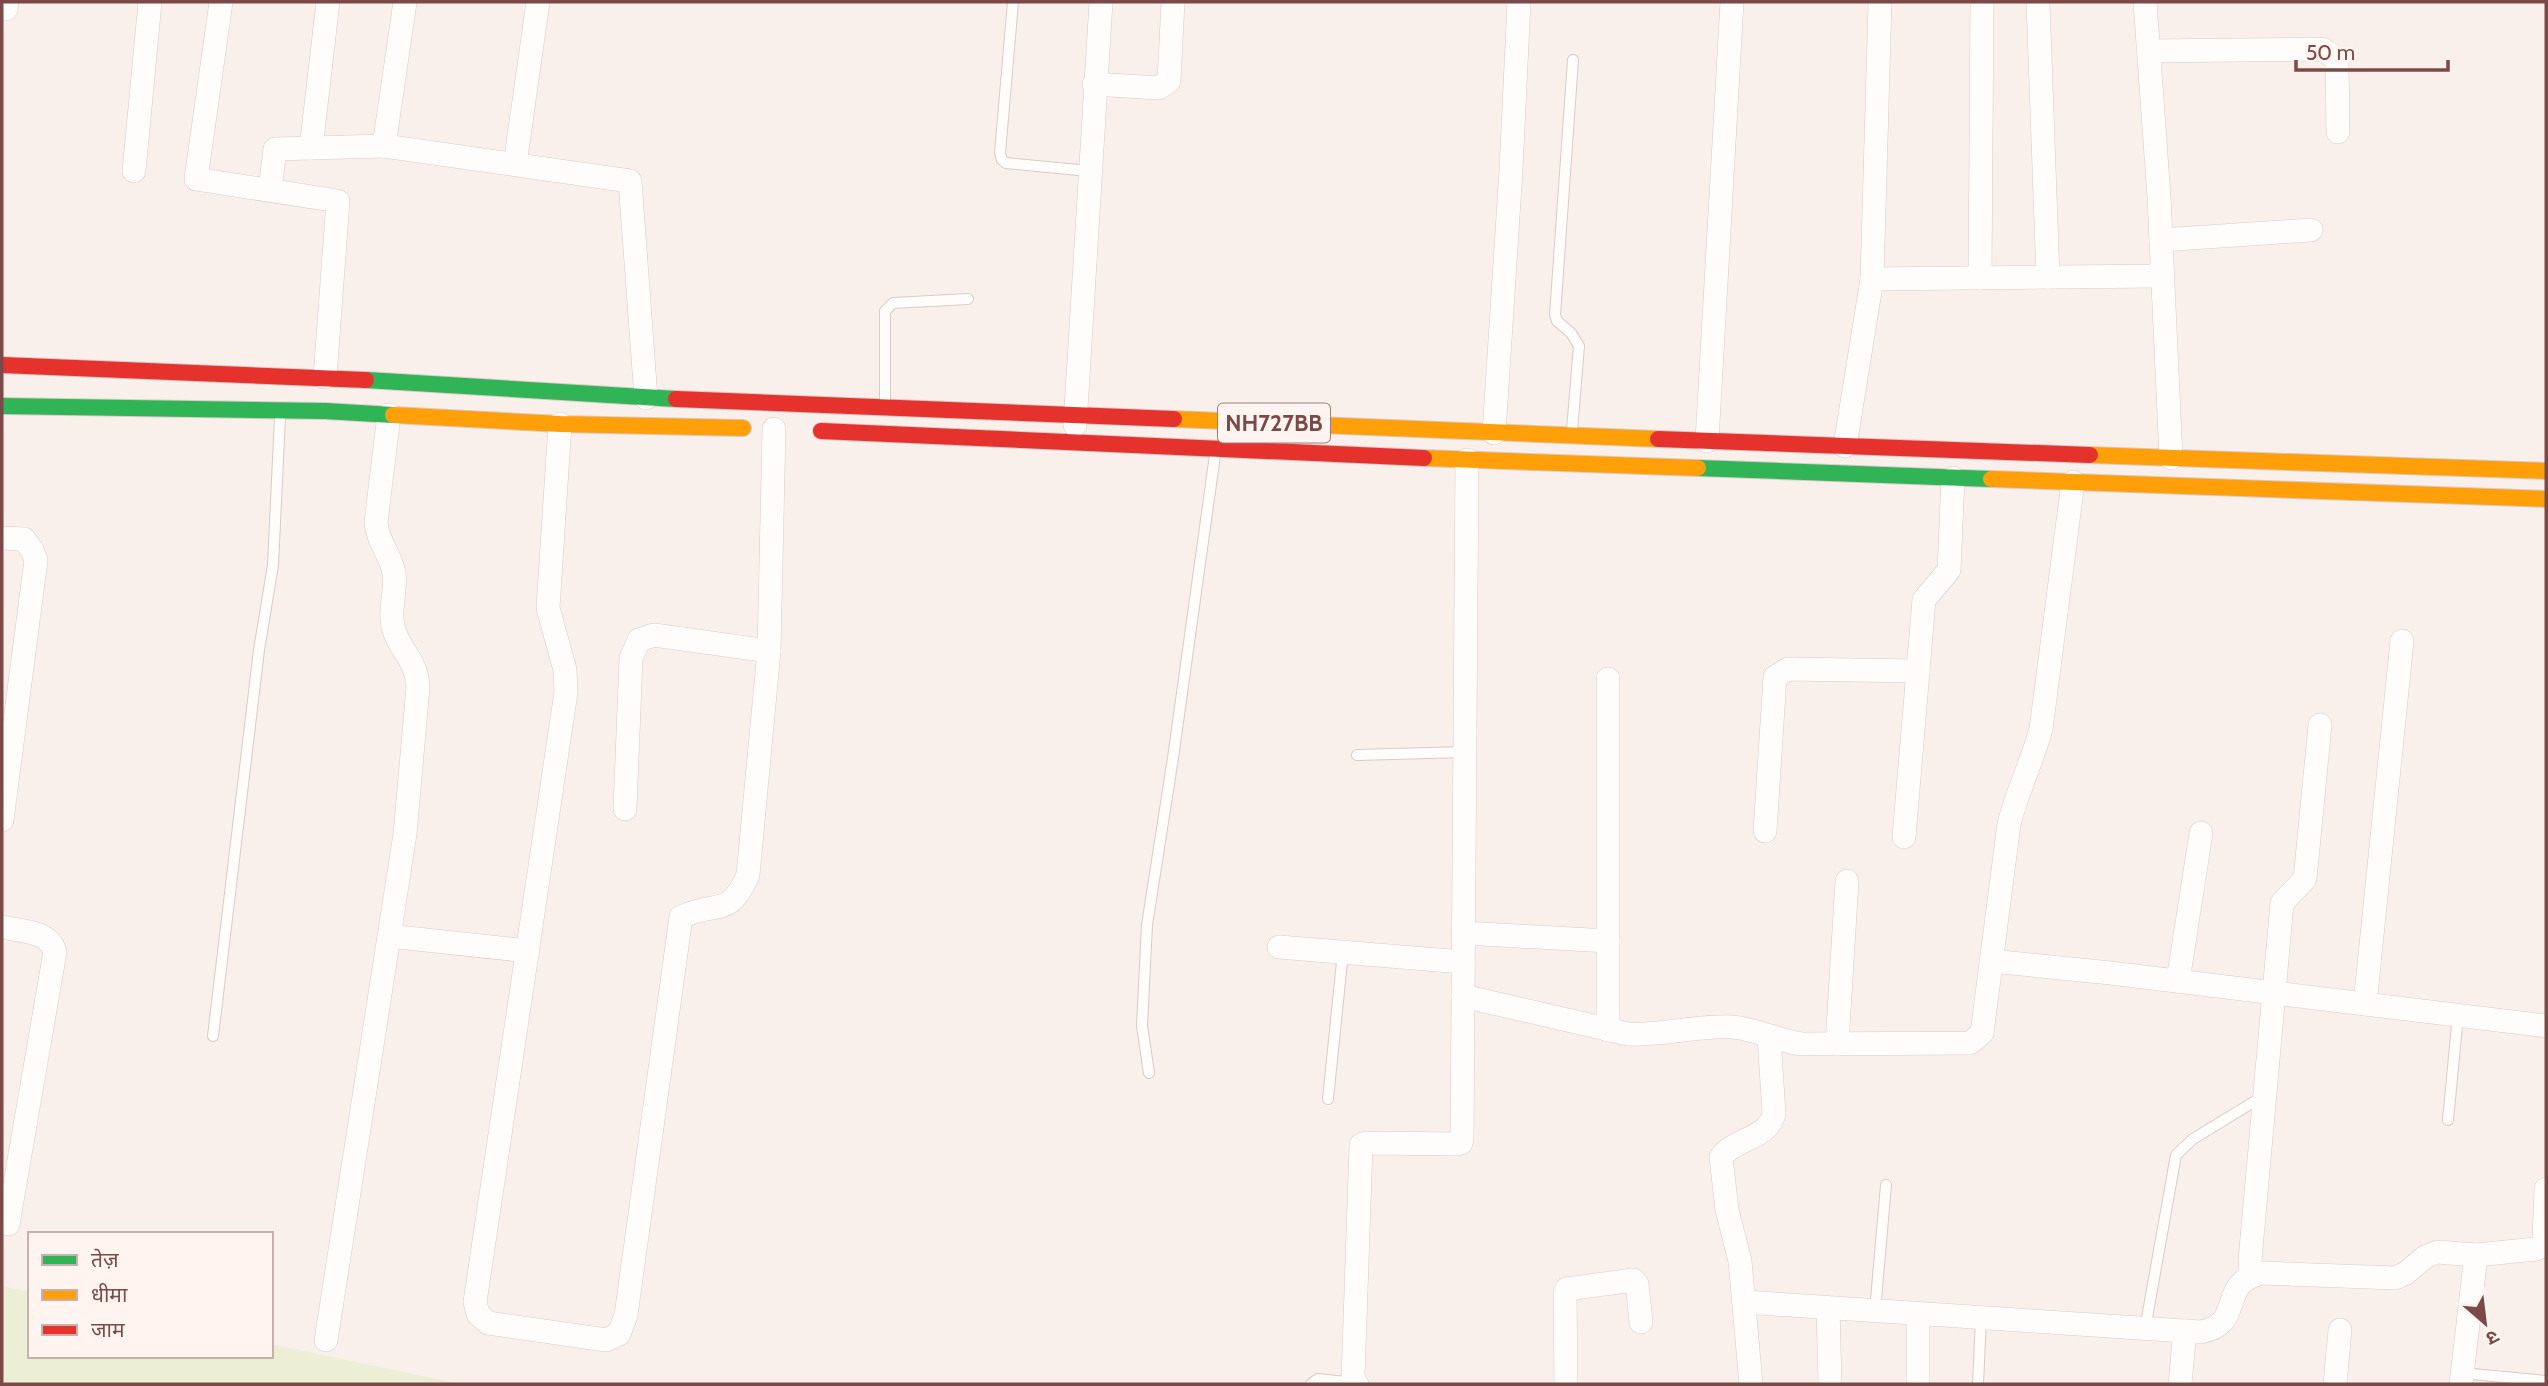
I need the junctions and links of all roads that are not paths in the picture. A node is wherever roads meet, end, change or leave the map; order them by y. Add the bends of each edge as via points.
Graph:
1 (150, 2) edge
2 (221, 2) edge
3 (328, 2) edge
4 (405, 2) edge
5 (538, 2) edge
6 (1013, 2) edge
7 (1101, 2) edge
8 (1173, 2) edge
9 (1519, 2) edge
10 (1732, 2) edge
11 (1880, 2) edge
12 (1982, 2) edge
13 (2038, 2) edge
14 (2146, 2) edge
15 (2149, 51) junction
16 (1573, 60) dead end
17 (1094, 84) junction
18 (2339, 132) dead end
19 (384, 146) junction
20 (311, 148) junction
21 (515, 164) junction
22 (134, 171) dead end
23 (1089, 171) junction
24 (270, 191) junction
25 (2311, 230) dead end
26 (2161, 240) junction
27 (2162, 276) junction
28 (2048, 277) junction
29 (1980, 278) junction
30 (1872, 279) junction
31 (968, 299) dead end
32 (2, 365) edge
33 (325, 377) junction
34 (646, 398) junction
35 (2, 406) edge
36 (885, 407) junction
37 (280, 412) junction
38 (389, 415) junction
39 (1075, 415) junction
40 (560, 424) junction
41 (787, 430) junction
42 (1494, 433) junction
43 (1571, 436) junction
44 (1707, 441) junction
45 (1073, 443) junction
46 (1845, 446) junction
47 (1216, 449) junction
48 (2171, 458) junction
49 (1467, 460) junction
50 (2546, 471) edge
51 (1953, 478) junction
52 (2073, 482) junction
53 (2546, 499) edge
54 (2, 538) edge
55 (2402, 641) dead end
56 (769, 650) junction
57 (1918, 671) junction
58 (1608, 680) dead end
59 (2320, 725) dead end
60 (1465, 752) junction
61 (1357, 755) dead end
62 (625, 808) dead end
63 (2, 820) edge
64 (1765, 831) dead end
65 (2201, 833) dead end
66 (1904, 837) dead end
67 (1847, 881) dead end
68 (2, 927) edge
69 (1464, 933) junction
70 (389, 936) junction
71 (1608, 941) junction
72 (1279, 947) dead end
73 (528, 951) junction
74 (1343, 952) junction
75 (1991, 961) junction
76 (1463, 962) junction
77 (2178, 981) junction
78 (2275, 993) junction
79 (1463, 996) junction
80 (2365, 1004) junction
81 (2458, 1015) junction
82 (2546, 1026) edge
83 (1608, 1030) junction
84 (212, 1036) dead end
85 (1769, 1037) junction
86 (1837, 1044) junction
87 (1149, 1073) dead end
88 (2266, 1094) junction
89 (1328, 1099) dead end
90 (2448, 1120) dead end
91 (1886, 1185) dead end
92 (2546, 1189) edge
93 (8, 1224) dead end
94 (2476, 1255) junction
95 (2252, 1275) junction
96 (1744, 1302) junction
97 (1828, 1308) junction
98 (1875, 1311) junction
99 (1919, 1314) junction
100 (1981, 1318) junction
101 (1641, 1322) dead end
102 (2145, 1329) junction
103 (2340, 1330) dead end
104 (2185, 1332) junction
105 (326, 1340) dead end
106 (2462, 1379) edge
107 (2546, 1381) edge
108 (1311, 1384) edge
109 (1356, 1384) edge
110 (1566, 1384) edge
111 (1751, 1384) edge
112 (1830, 1384) edge
113 (1918, 1384) edge
114 (1978, 1384) edge
115 (2180, 1384) edge
116 (2335, 1384) edge

1 - 22 street
2 - 24 street via 196,179
3 - 20 street
4 - 19 street
5 - 21 street
6 - 23 lane via 1002,160
7 - 17 street
8 - 17 street via 1167,85
9 - 42 street
10 - 44 street
11 - 30 street
12 - 29 street
13 - 28 street
14 - 15 street
15 - 18 street via 2322,49 2337,62
15 - 26 street
16 - 43 lane via 1555,315 1579,346
17 - 23 street
19 - 20 street
19 - 21 street
20 - 24 street via 275,149
21 - 34 street via 630,181
23 - 39 street
24 - 33 street via 338,201
25 - 26 street
26 - 27 street
27 - 28 street
27 - 48 street
28 - 29 street
29 - 30 street
30 - 46 street
31 - 36 lane via 888,306
32 - 33 highway, NH727BB
33 - 34 highway, NH727BB
34 - 36 highway, NH727BB
35 - 37 highway, NH727BB
36 - 39 highway, NH727BB
37 - 38 highway, NH727BB
37 - 84 lane via 273,565
38 - 40 highway, NH727BB
38 - 70 street via 377,534 393,570 394,631 413,663 418,687 405,834
39 - 42 highway, NH727BB
39 - 45 street
40 - 41 highway, NH727BB
40 - 73 street via 548,608 565,670 566,692
41 - 45 highway, NH727BB
41 - 56 street
42 - 43 highway, NH727BB
43 - 44 highway, NH727BB
44 - 46 highway, NH727BB
45 - 47 highway, NH727BB
46 - 48 highway, NH727BB
47 - 49 highway, NH727BB
47 - 87 lane via 1147,925 1142,1026
48 - 50 highway, NH727BB
49 - 51 highway, NH727BB
49 - 60 street
51 - 52 highway, NH727BB
51 - 57 street via 1949,570 1924,600
52 - 53 highway, NH727BB
52 - 75 street via 2041,729 2009,824
54 - 63 street via 23,539 36,560
55 - 80 street
56 - 62 street via 654,635 639,640 631,658
56 - 73 street via 748,875 740,894 726,906 681,917 626,1315 619,1334 606,1340 488,1323 475,1303
57 - 64 street via 1788,669 1775,677
57 - 66 street
58 - 71 street
59 - 78 street via 2305,879 2282,903
60 - 61 lane
60 - 69 street
65 - 77 street
67 - 86 street
68 - 93 street via 46,937 55,952
69 - 71 street
69 - 76 street
70 - 73 street
70 - 105 street
71 - 83 street
72 - 74 street
74 - 76 street
74 - 89 lane
75 - 77 street
75 - 86 street via 1982,1033 1970,1043
76 - 79 street
77 - 78 street
78 - 80 street
78 - 88 street
79 - 83 street
79 - 109 street via 1461,1143 1366,1143 1359,1150
80 - 81 street
81 - 82 street
81 - 90 lane
83 - 85 street via 1647,1035 1734,1027
85 - 86 street via 1802,1044
85 - 96 street via 1772,1123 1721,1157
88 - 95 street
88 - 102 lane via 2193,1139 2176,1155
91 - 98 lane
92 - 94 street via 2542,1247
94 - 95 street via 2437,1252 2395,1278
94 - 106 street
95 - 104 street via 2240,1282 2222,1325
96 - 97 street
96 - 111 street
97 - 98 street
97 - 112 street
98 - 99 street
99 - 100 street
99 - 113 street
100 - 102 street
100 - 114 lane
101 - 110 street via 1633,1280 1567,1289
102 - 104 street
103 - 116 street
104 - 115 street
106 - 107 lane
108 - 109 lane via 1318,1379

